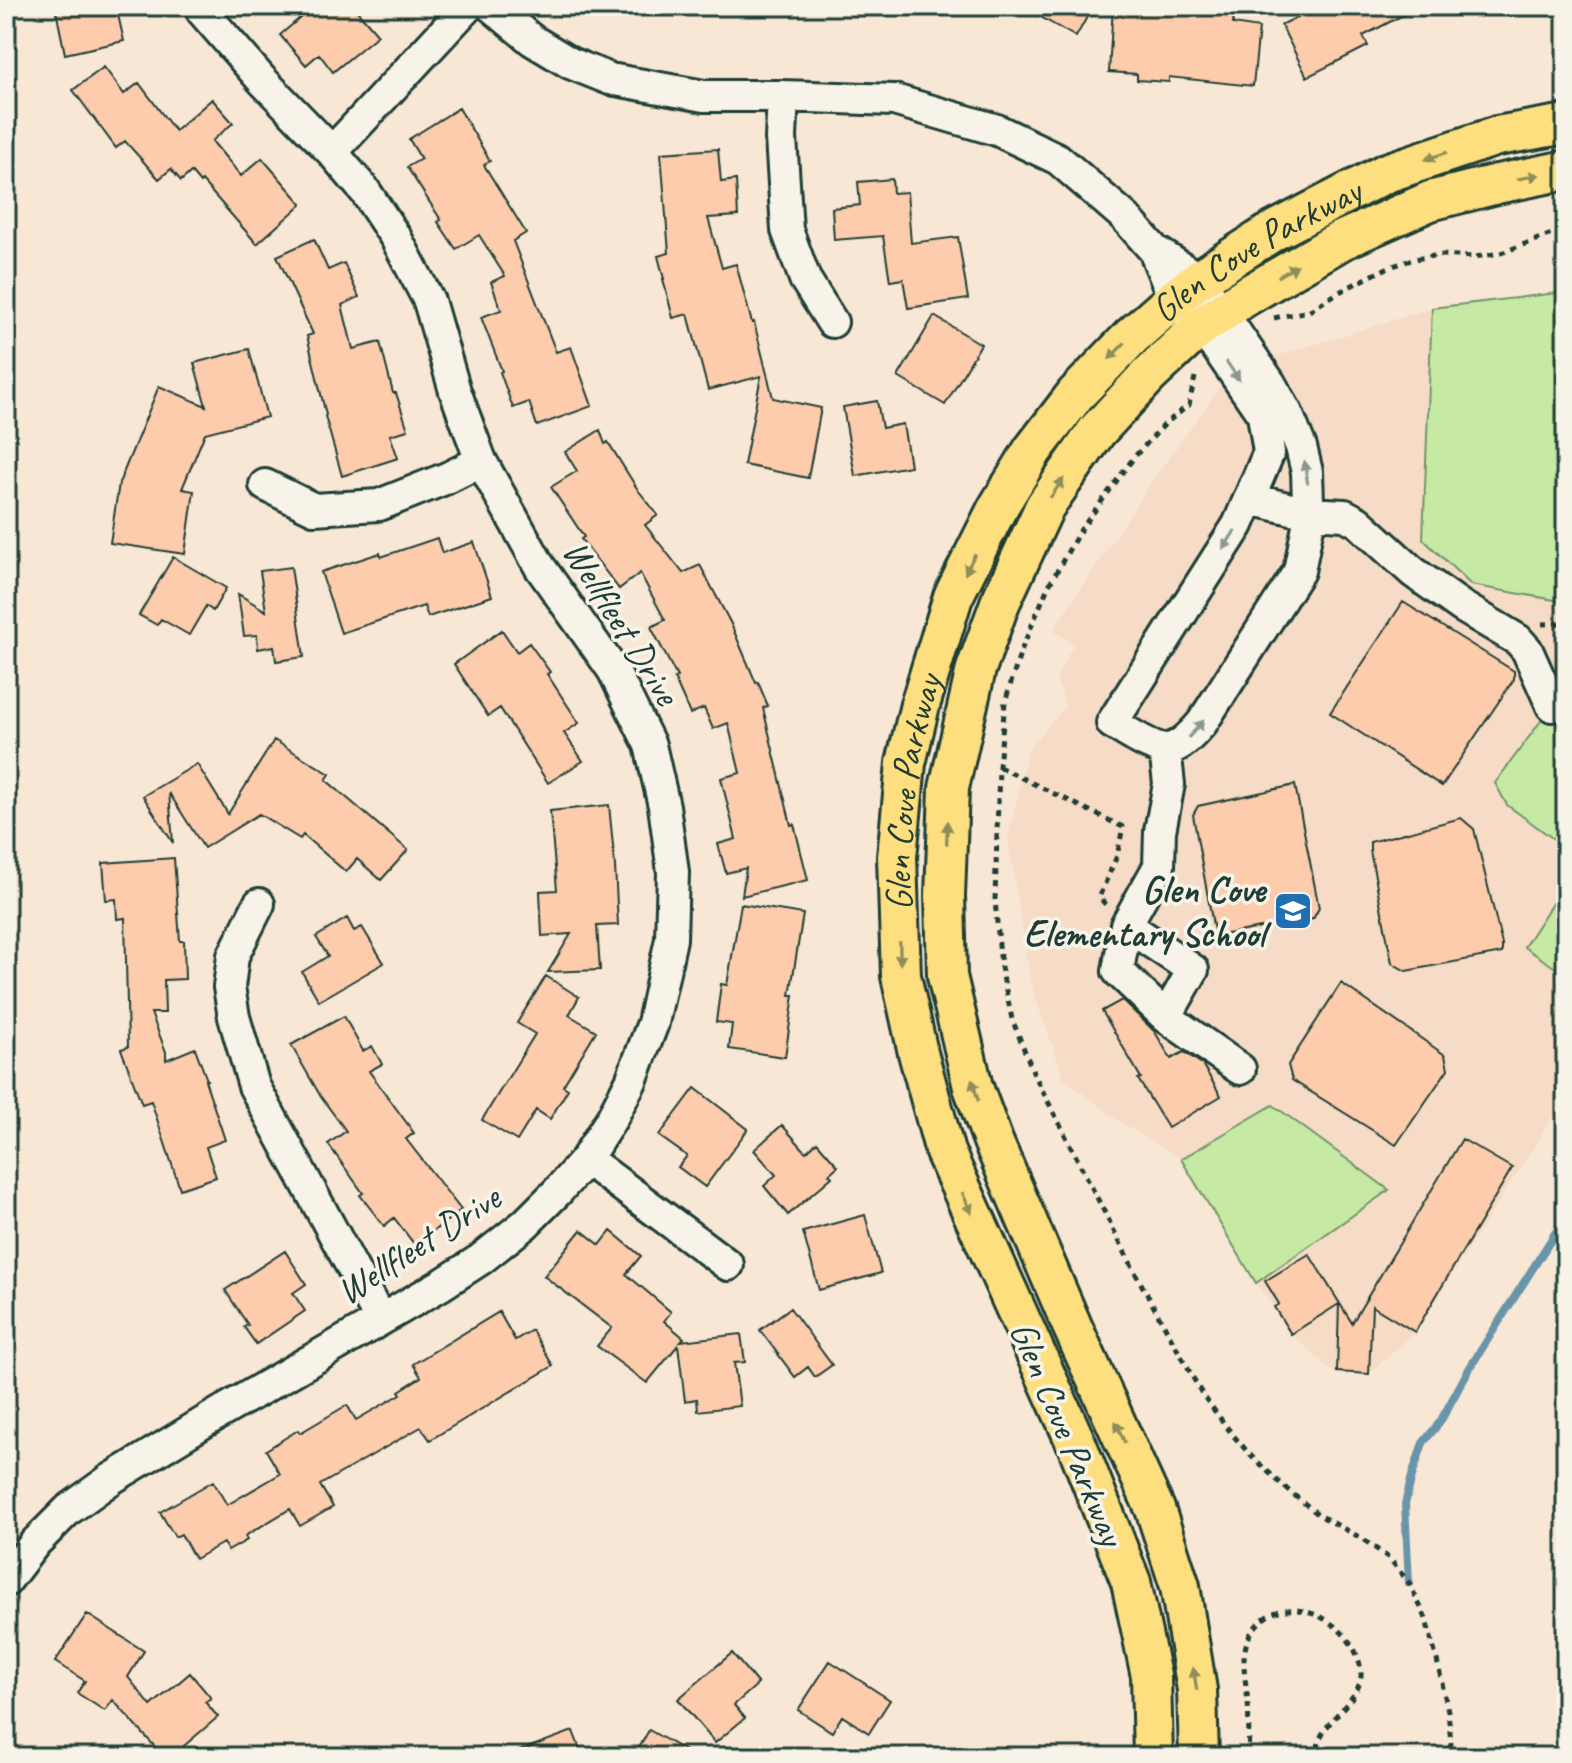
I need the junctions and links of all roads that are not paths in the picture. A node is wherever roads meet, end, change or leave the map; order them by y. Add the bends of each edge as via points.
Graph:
1 (468, 6) edge
2 (491, 6) edge
3 (202, 11) dead end
4 (783, 96) junction
5 (1566, 124) edge
6 (332, 152) junction
7 (1566, 170) edge
8 (1187, 289) junction
9 (1210, 320) junction
10 (832, 322) dead end
11 (481, 461) junction
12 (265, 485) dead end
13 (1250, 499) junction
14 (1308, 513) junction
15 (1552, 706) dead end
16 (1165, 749) junction
17 (259, 904) dead end
18 (1126, 925) junction
19 (1166, 1017) junction
20 (1240, 1069) dead end
21 (586, 1159) junction
22 (728, 1265) dead end
23 (380, 1319) junction
24 (6, 1581) edge
25 (1153, 1757) edge
26 (1199, 1757) edge

1 - 6 street
2 - 4 street via 532,40 610,79 704,96
3 - 6 street, Wellfleet Drive
4 - 8 street via 894,100 997,130 1058,159 1125,217
4 - 10 street via 787,230 805,279
5 -> 8 main road, Glen Cove Parkway via 1497,136 1386,173 1272,232
6 - 11 street, Wellfleet Drive via 396,238 429,301
9 -> 7 main road, Glen Cove Parkway via 1340,241 1430,201
8 - 9 street
8 -> 25 main road, Glen Cove Parkway via 1076,394 997,509 953,597 920,705 906,763 897,857 901,976 945,1152 1077,1445 1131,1582 1151,1676
9 -> 13 street via 1217,348 1263,415 1269,452
14 -> 9 street via 1307,472 1287,413
26 -> 9 main road, Glen Cove Parkway via 1197,1690 1180,1586 1155,1509 973,1087 947,976 945,896 949,788 976,669 1000,603 1045,506 1097,431
11 - 12 street via 379,505 314,509
11 - 21 street, Wellfleet Drive via 540,567 613,670 650,745 664,806 673,872 671,939 653,1023 631,1081
13 - 14 street
13 -> 16 street via 1112,723
14 - 15 street via 1345,515 1358,522 1413,572 1518,640
16 -> 14 street via 1186,740 1202,723 1299,571
16 - 18 street via 1169,784 1159,866
17 - 23 street via 233,956 229,987 254,1086
18 - 19 street via 1118,971
18 - 19 street via 1193,970
19 - 20 street
21 - 22 street
21 - 23 street, Wellfleet Drive via 525,1224 481,1259
23 - 24 street, Wellfleet Drive via 111,1479 68,1510

